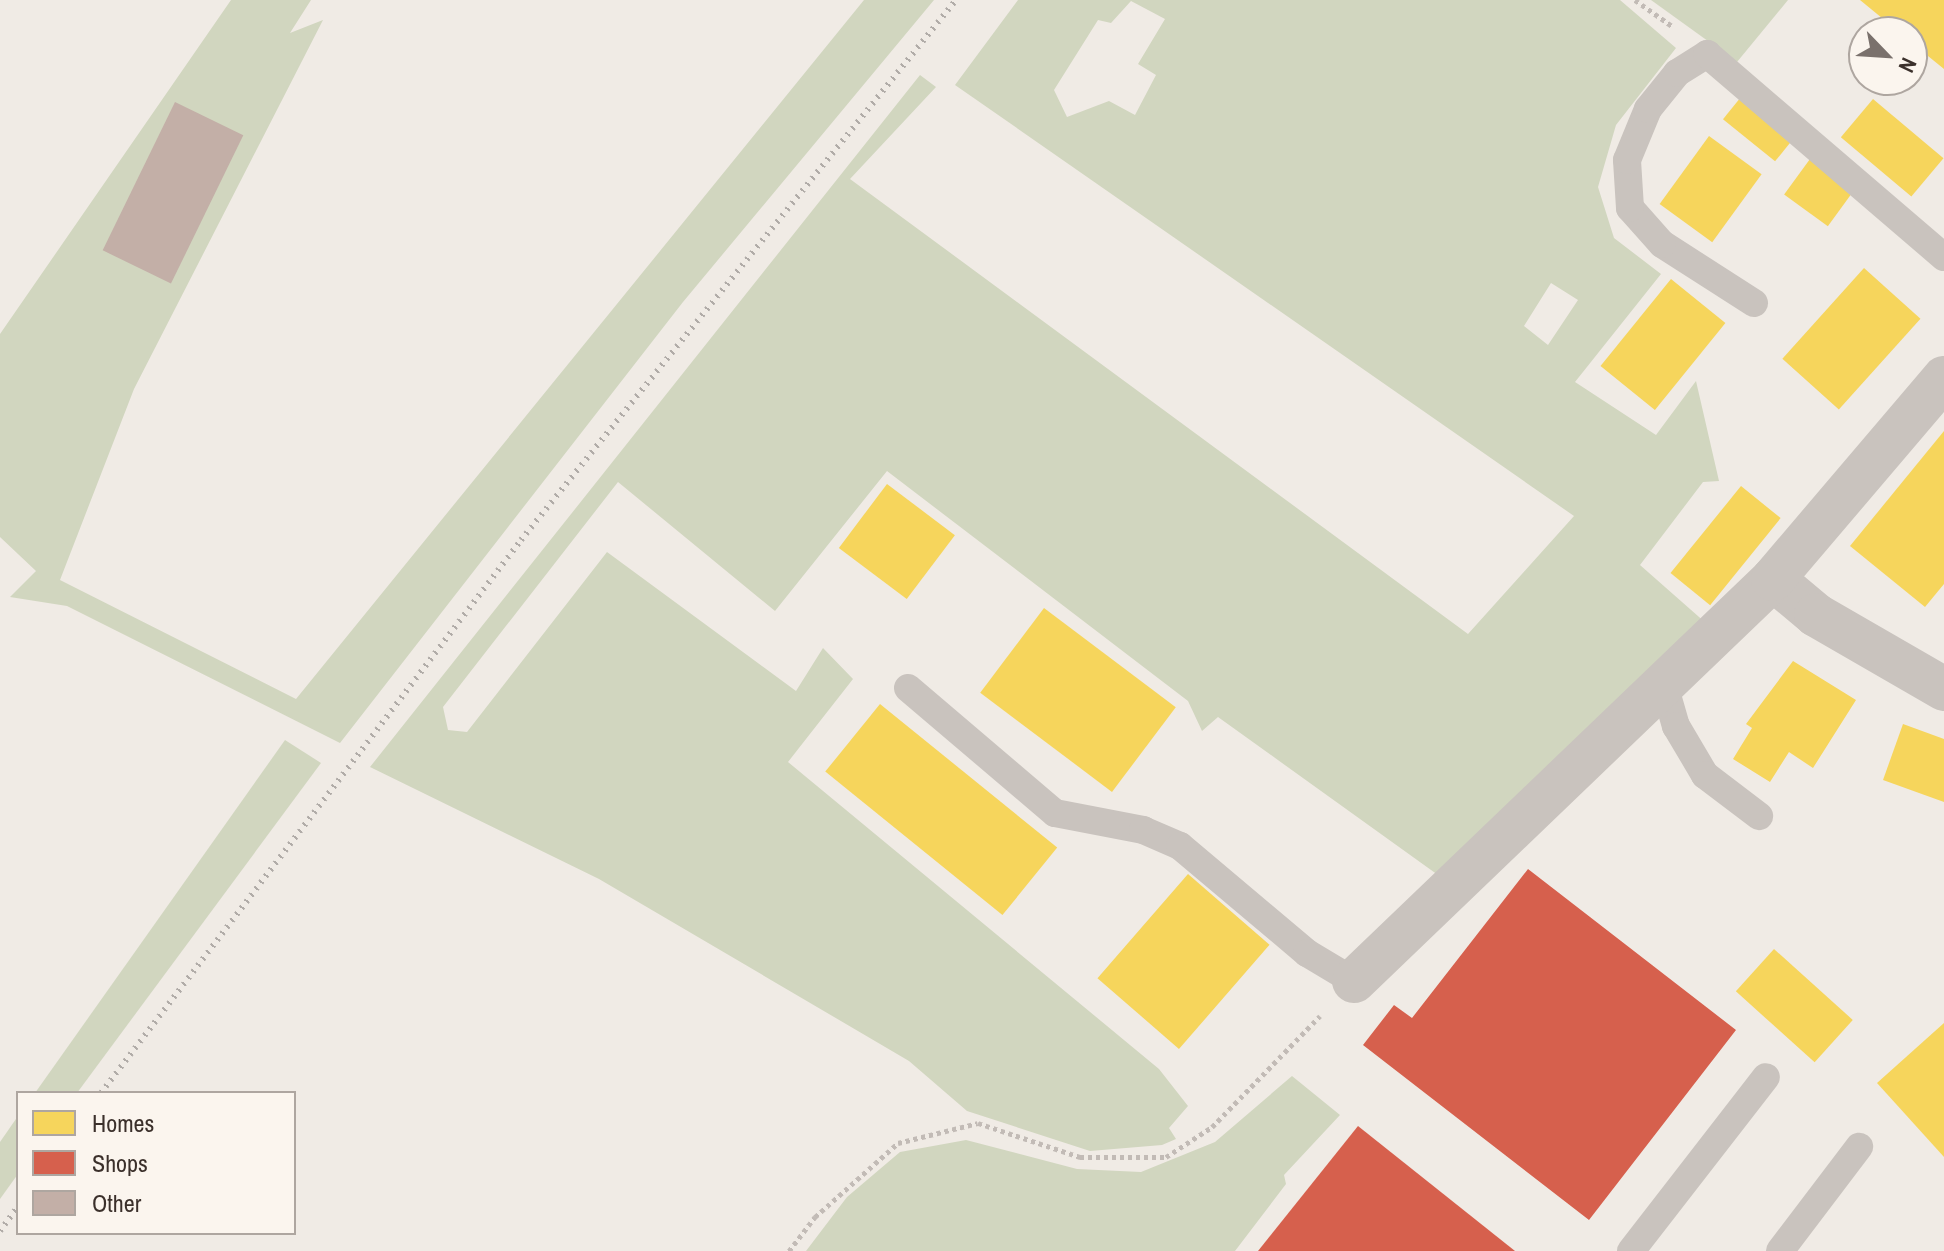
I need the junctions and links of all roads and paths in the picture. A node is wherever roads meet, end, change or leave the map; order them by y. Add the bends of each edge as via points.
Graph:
1 (1944, 257) edge
2 (1754, 303) dead end
3 (1944, 378) edge
4 (1773, 579) junction
5 (908, 688) dead end
6 (1665, 688) junction
7 (1944, 689) edge
8 (1759, 816) dead end
9 (1354, 981) junction
10 (1766, 1077) dead end
11 (1859, 1147) dead end
12 (789, 1251) edge
13 (1631, 1251) edge
14 (1780, 1251) edge

1 - 2 lane via 1707,54 1677,73 1648,109 1627,160 1630,208 1662,244
3 - 4 street
4 - 6 street
4 - 7 street via 1816,615
5 - 9 lane via 1055,813 1143,830 1180,846 1307,953
6 - 8 lane via 1676,726 1705,775
6 - 9 street
9 - 12 path via 1212,1127 1166,1157 1080,1157 978,1123 898,1143 815,1217
10 - 13 lane
11 - 14 lane

